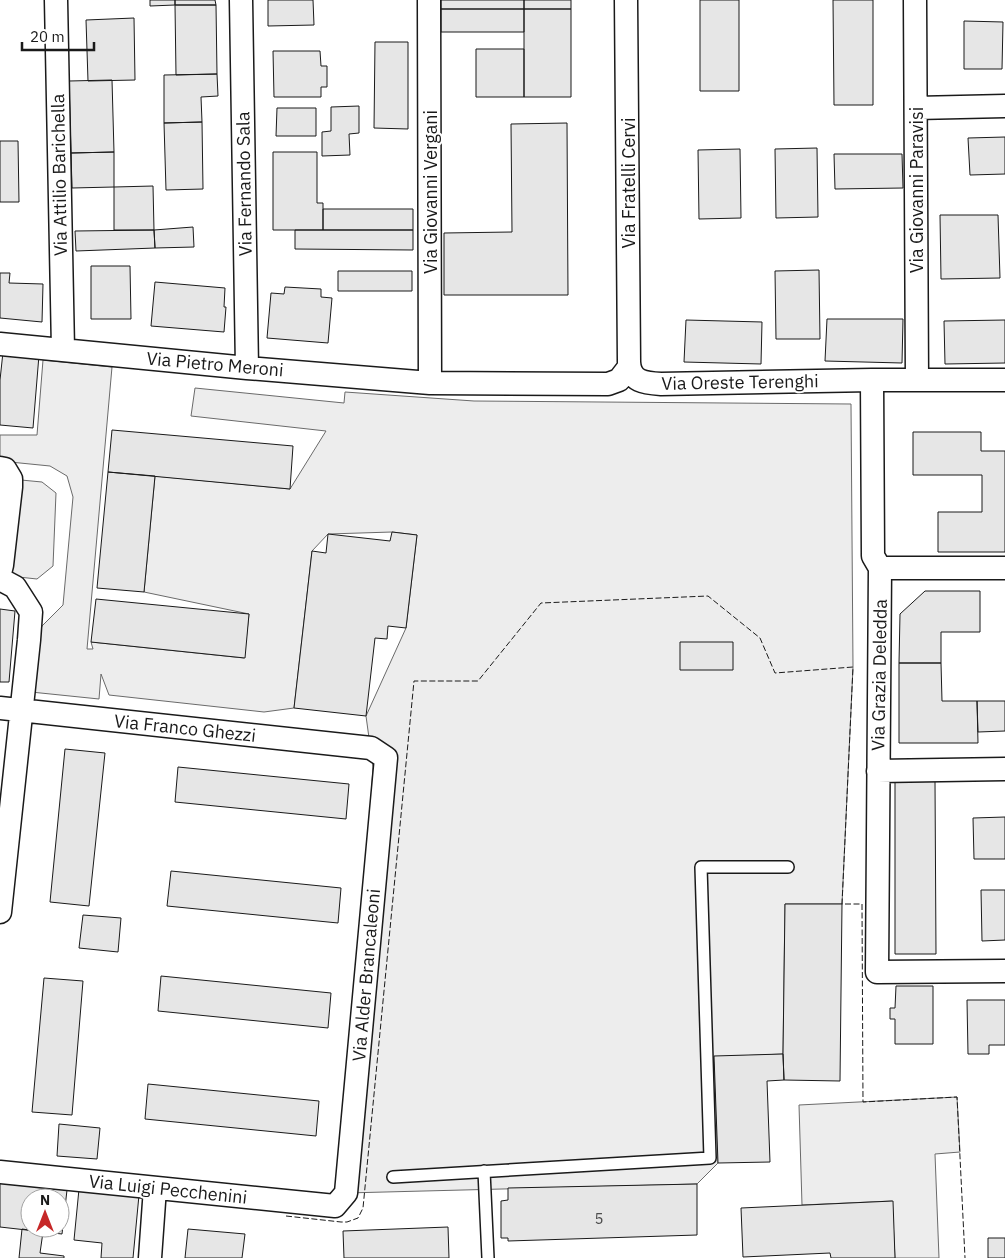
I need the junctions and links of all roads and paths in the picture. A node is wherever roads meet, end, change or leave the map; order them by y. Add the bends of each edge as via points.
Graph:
1 (56, 0) edge
2 (241, 0) edge
3 (429, 0) edge
4 (626, 0) edge
5 (915, 0) edge
6 (1005, 106) edge
7 (916, 108) junction
8 (0, 344) edge
9 (62, 349) junction
10 (629, 367) junction
11 (247, 368) junction
12 (872, 380) junction
13 (917, 380) junction
14 (1005, 380) edge
15 (430, 383) junction
16 (0, 468) edge
17 (880, 568) junction
18 (1005, 568) edge
19 (0, 573) edge
20 (0, 579) edge
21 (11, 709) edge
22 (370, 748) joint
23 (1005, 769) edge
24 (878, 771) junction
25 (788, 867) dead end
26 (0, 912) edge
27 (1005, 971) edge
28 (484, 1171) junction
29 (0, 1172) edge
30 (393, 1177) dead end
31 (155, 1188) junction
32 (335, 1206) joint
33 (150, 1258) edge
34 (488, 1258) edge

1 - 9 street, Via Attilio Barichella
2 - 11 street, Via Fernando Sala
3 - 15 street, Via Giovanni Vergani
4 - 10 street, Via Fratelli Cervi
5 - 7 street, Via Giovanni Paravisi
6 - 7 street
7 - 13 street, Via Giovanni Paravisi
8 - 9 street, Via Pietro Meroni
9 - 11 street, Via Pietro Meroni
10 - 12 street, Via Oreste Terenghi via 639,380 661,384
10 - 15 street via 619,380 608,384
11 - 15 street, Via Pietro Meroni
12 - 13 street, Via Oreste Terenghi
12 - 17 street, Via Grazia Deledda via 873,556
13 - 14 street, Via Oreste Terenghi
16 - 19 street via 5,469 11,479 11,487
17 - 18 street
17 - 24 street, Via Grazia Deledda
20 - 21 street via 15,587 31,612 29,640
21 - 22 street, Via Franco Ghezzi
21 - 26 street
22 - 32 street, Via Alder Brancaleoni via 386,758 346,1193
23 - 24 street
24 - 27 street, Via Grazia Deledda via 877,972
25 - 28 lane via 701,867 710,1158
28 - 30 lane
28 - 34 lane
29 - 31 street, Via Luigi Pecchenini
31 - 32 street, Via Luigi Pecchenini
31 - 33 street

